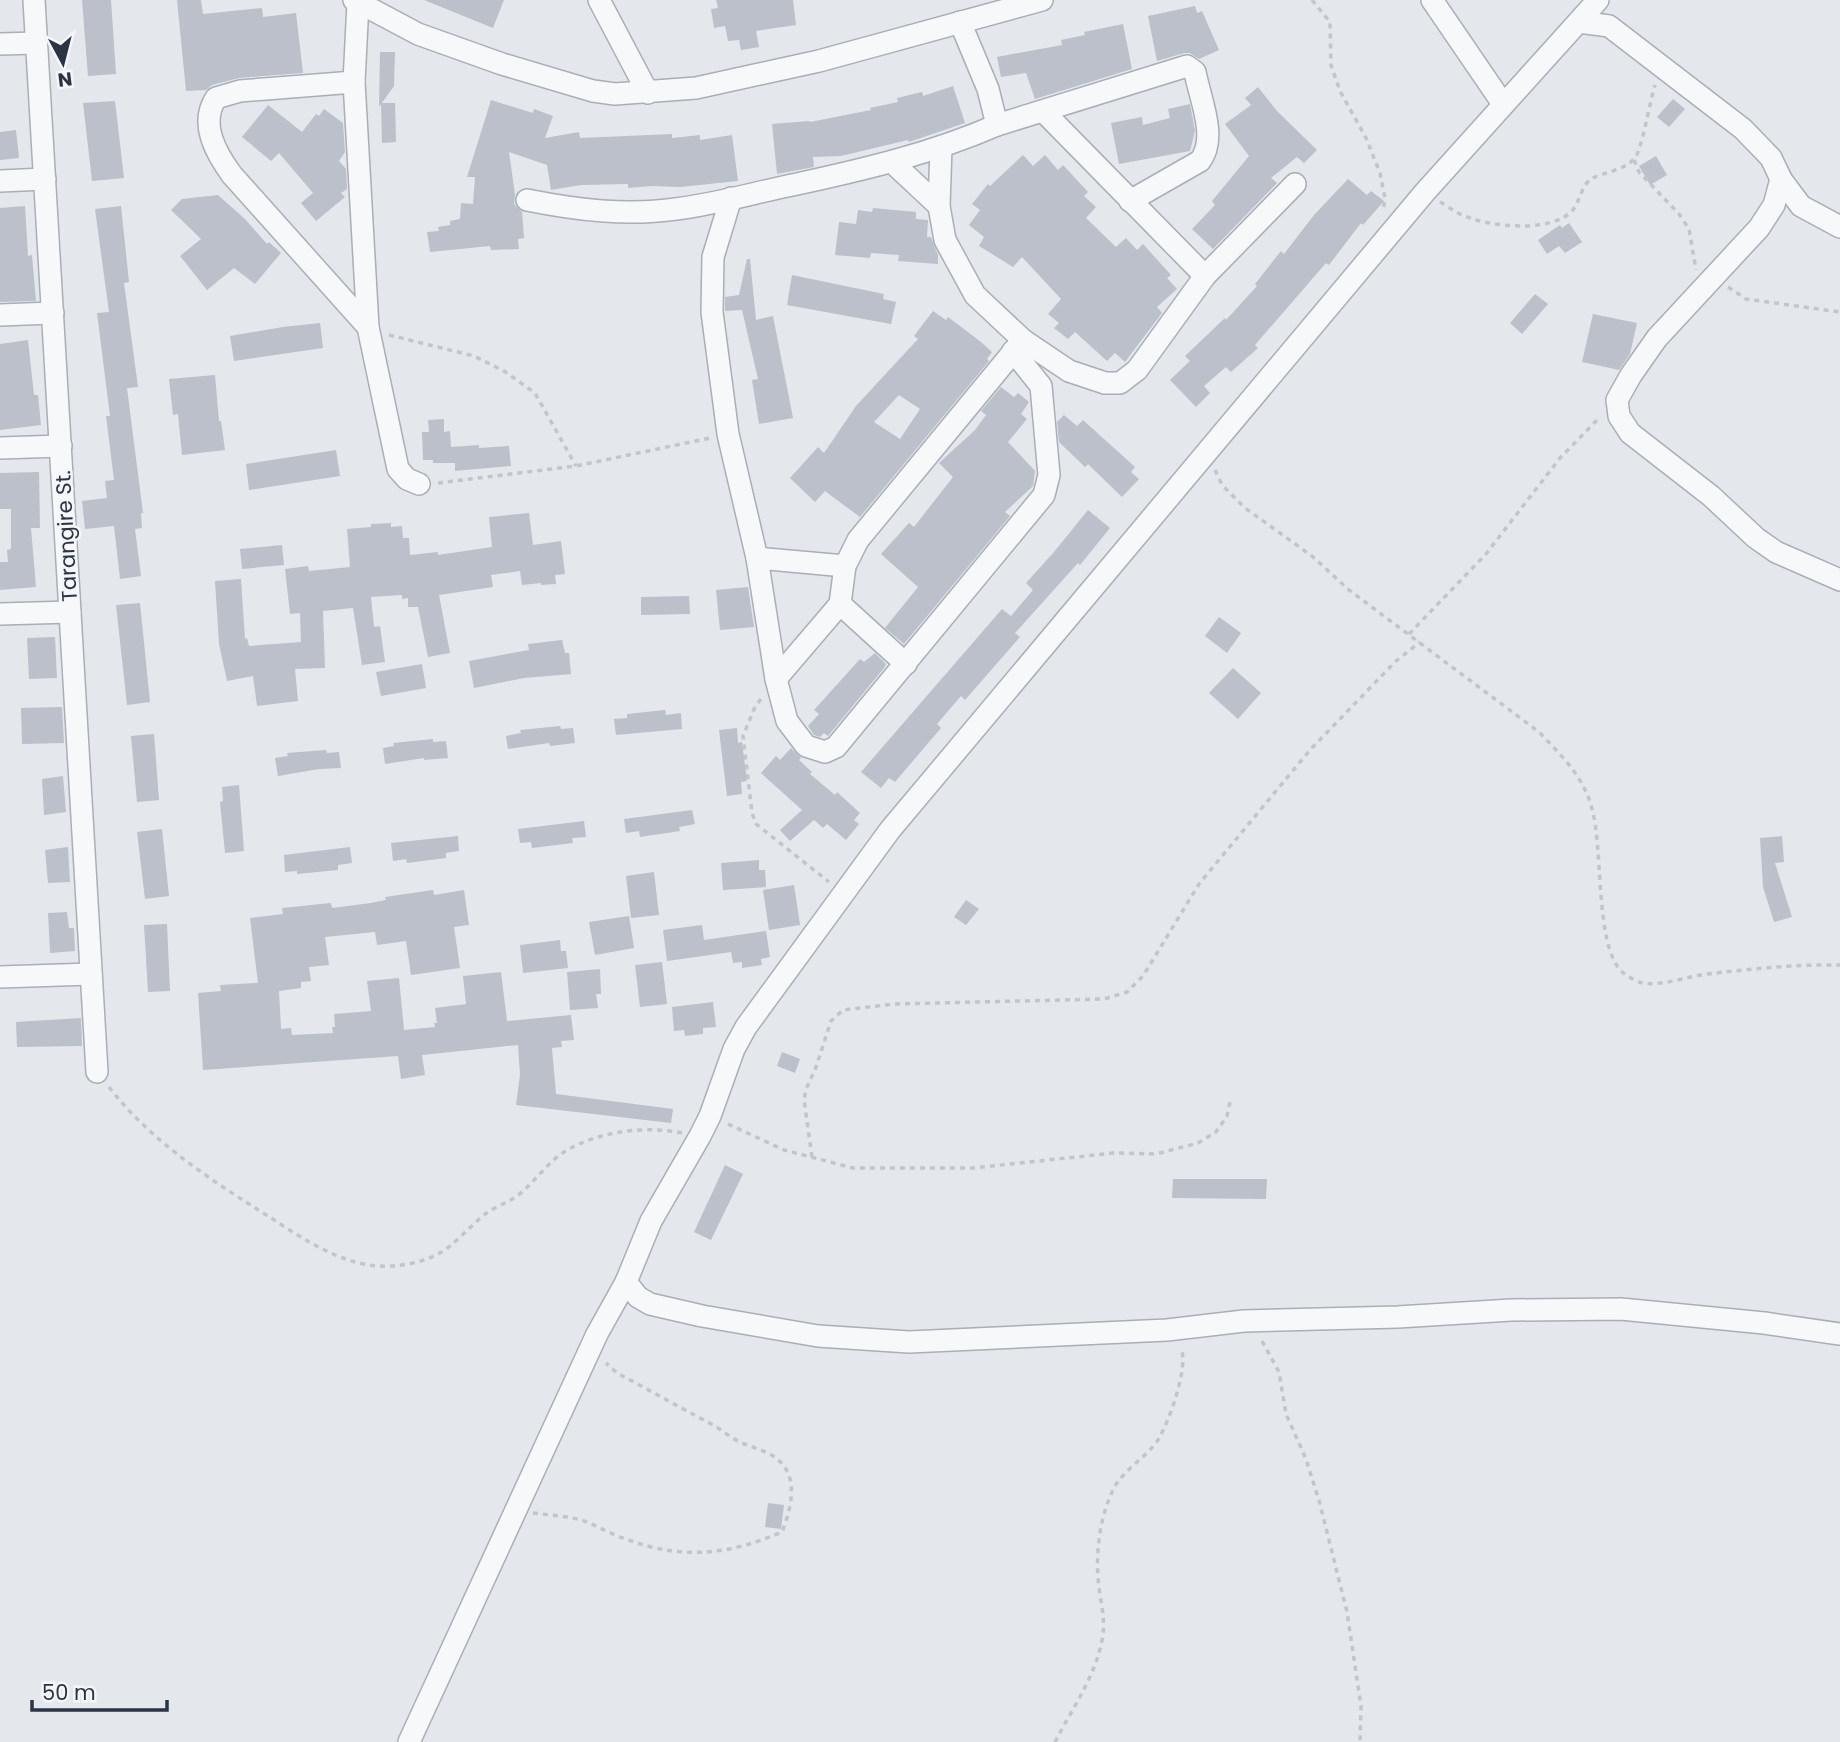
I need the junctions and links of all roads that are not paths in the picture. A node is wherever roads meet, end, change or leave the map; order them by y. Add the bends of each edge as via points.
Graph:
1 (34, 0) edge
2 (599, 0) edge
3 (1042, 0) edge
4 (1432, 0) edge
5 (1598, 0) edge
6 (1605, 0) edge
7 (356, 1) edge
8 (960, 22) junction
9 (1579, 22) junction
10 (1609, 26) junction
11 (36, 43) junction
12 (0, 44) edge
13 (354, 82) junction
14 (648, 93) junction
15 (1503, 104) junction
16 (1043, 111) junction
17 (997, 125) junction
18 (941, 147) junction
19 (892, 162) junction
20 (1780, 178) junction
21 (46, 179) junction
22 (0, 181) edge
23 (1295, 184) dead end
24 (731, 198) junction
25 (527, 200) dead end
26 (1130, 201) junction
27 (939, 206) junction
28 (1840, 228) edge
29 (1205, 276) junction
30 (53, 313) junction
31 (0, 315) edge
32 (368, 327) junction
33 (1018, 346) junction
34 (61, 446) junction
35 (0, 448) edge
36 (419, 484) road end
37 (757, 558) junction
38 (845, 566) junction
39 (1840, 580) edge
40 (840, 604) junction
41 (71, 612) junction
42 (0, 614) edge
43 (906, 664) junction
44 (776, 679) junction
45 (92, 974) junction
46 (0, 977) edge
47 (97, 1072) road end
48 (626, 1282) junction
49 (1840, 1334) edge
50 (409, 1742) edge

1 - 11 street, Tarangire St.
2 - 14 street
3 - 8 street
4 - 15 street
5 - 9 street
6 - 10 street
7 - 13 street
7 - 14 street via 418,34 502,64 593,91
8 - 14 street via 819,61 696,88
8 - 17 street via 988,89
9 - 10 street
9 - 15 street
10 - 20 street via 1743,129 1771,158
11 - 12 street
11 - 21 street, Tarangire St.
13 - 32 street
13 - 32 street via 240,91 216,98 208,110 218,156 232,175
15 - 48 street via 890,830 746,1027 710,1116 650,1221
16 - 17 street
16 - 26 street
16 - 26 street via 1187,66 1195,72 1209,139 1206,153 1200,161
17 - 18 street
18 - 19 street
18 - 27 street
19 - 24 street
19 - 27 street
20 - 28 street via 1801,206
20 - 39 street via 1767,216 1657,338 1631,375 1617,400 1619,416 1630,433 1756,538 1776,552
21 - 22 street
21 - 30 street, Tarangire St.
23 - 29 street
24 - 25 street via 678,209 607,212
24 - 37 street via 713,257 712,312 728,433
26 - 29 street
27 - 33 street via 945,240 975,295
29 - 33 street via 1137,370 1121,383 1105,383 1069,371
30 - 31 street
30 - 34 street, Tarangire St.
32 - 36 street via 398,469
33 - 38 street via 858,540
33 - 43 street via 1041,386 1049,475 1044,495
34 - 35 street
34 - 41 street, Tarangire St.
37 - 38 street
37 - 44 street
38 - 40 street
40 - 43 street
40 - 44 street
41 - 42 street
41 - 45 street, Tarangire St.
43 - 44 street via 836,747 825,752 806,746 787,721
45 - 46 street
45 - 47 street, Tarangire St.
48 - 49 street via 650,1304 702,1316 818,1336 909,1342 1167,1330 1244,1321 1621,1309
48 - 50 street via 597,1335

